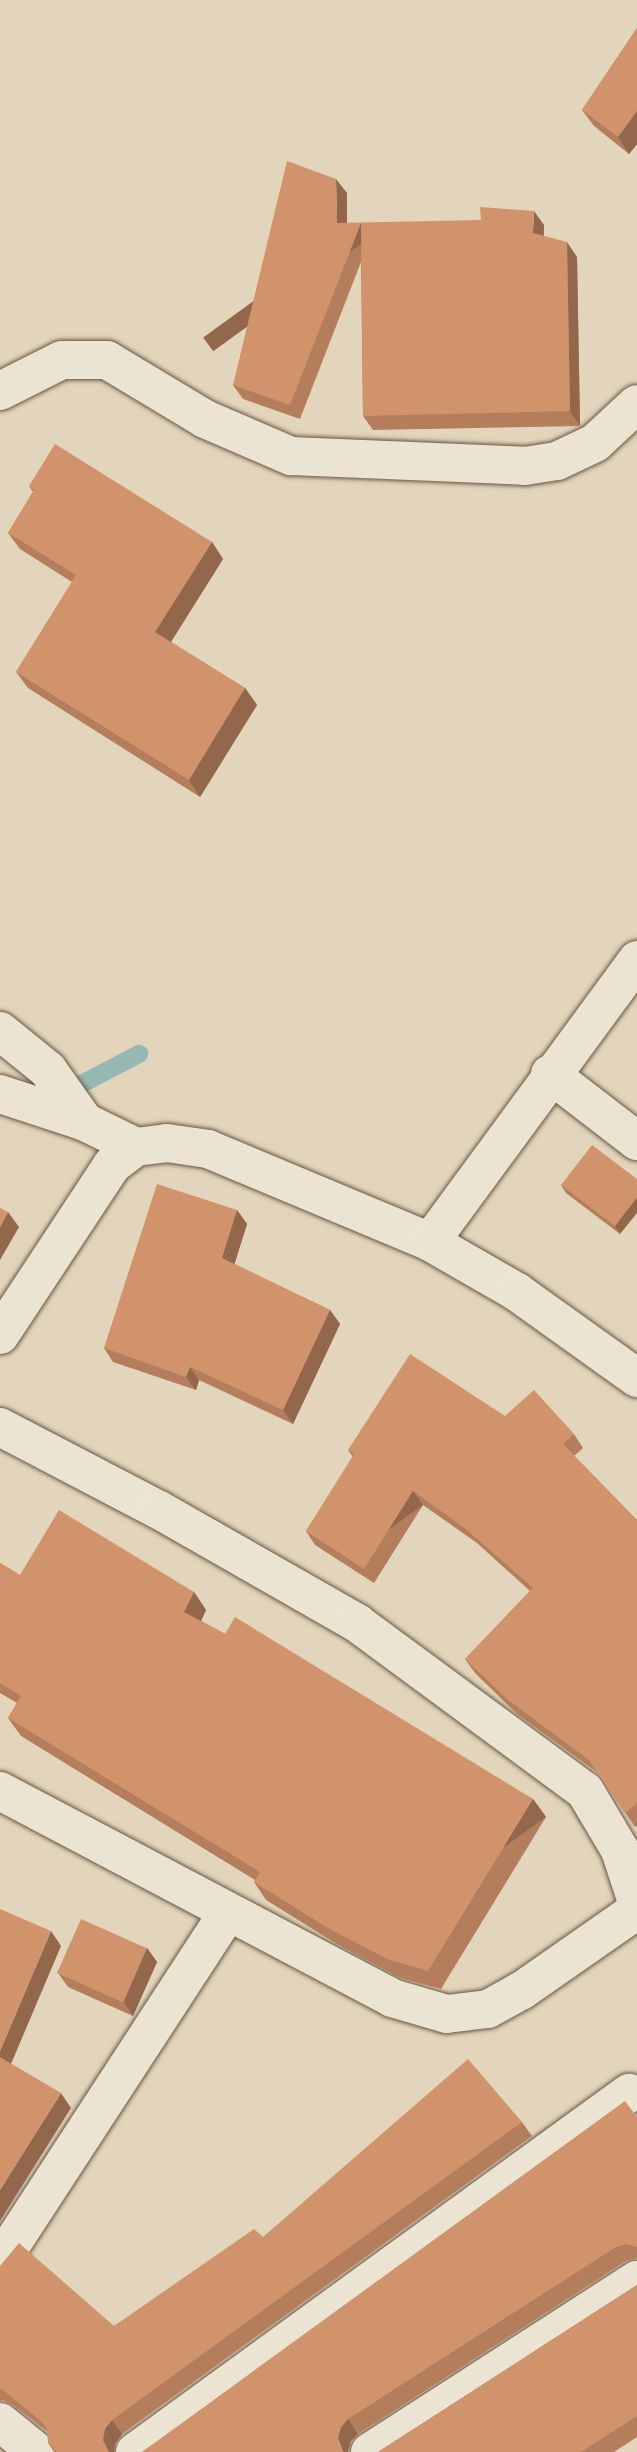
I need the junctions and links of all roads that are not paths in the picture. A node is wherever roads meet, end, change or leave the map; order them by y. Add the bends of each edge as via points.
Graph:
1 (0, 391) edge
2 (637, 404) edge
3 (637, 960) edge
4 (0, 1031) edge
5 (550, 1074) junction
6 (0, 1094) edge
7 (85, 1122) junction
8 (637, 1141) edge
9 (136, 1147) junction
10 (430, 1242) junction
11 (0, 1335) edge
12 (637, 1378) edge
13 (0, 1427) edge
14 (0, 1791) edge
15 (637, 1902) edge
16 (637, 1910) edge
17 (228, 1912) junction
18 (629, 2094) dead end
19 (0, 2262) edge
20 (637, 2280) edge
21 (0, 2422) edge
22 (384, 2448) edge
23 (37, 2452) edge
24 (135, 2452) edge

1 - 2 street via 62,360 107,360 205,419 291,456 525,466 557,461 595,443
3 - 5 street
4 - 7 street via 48,1070
5 - 8 street
5 - 10 street
6 - 7 street
7 - 9 street
9 - 10 street via 167,1143 208,1149
9 - 11 street via 112,1165
10 - 12 street via 517,1292
13 - 15 street via 159,1510 357,1623 585,1791 620,1850
14 - 17 street
16 - 17 street via 488,2009 446,2014 392,1998
17 - 19 street
18 - 24 street
20 - 22 street
21 - 23 street

